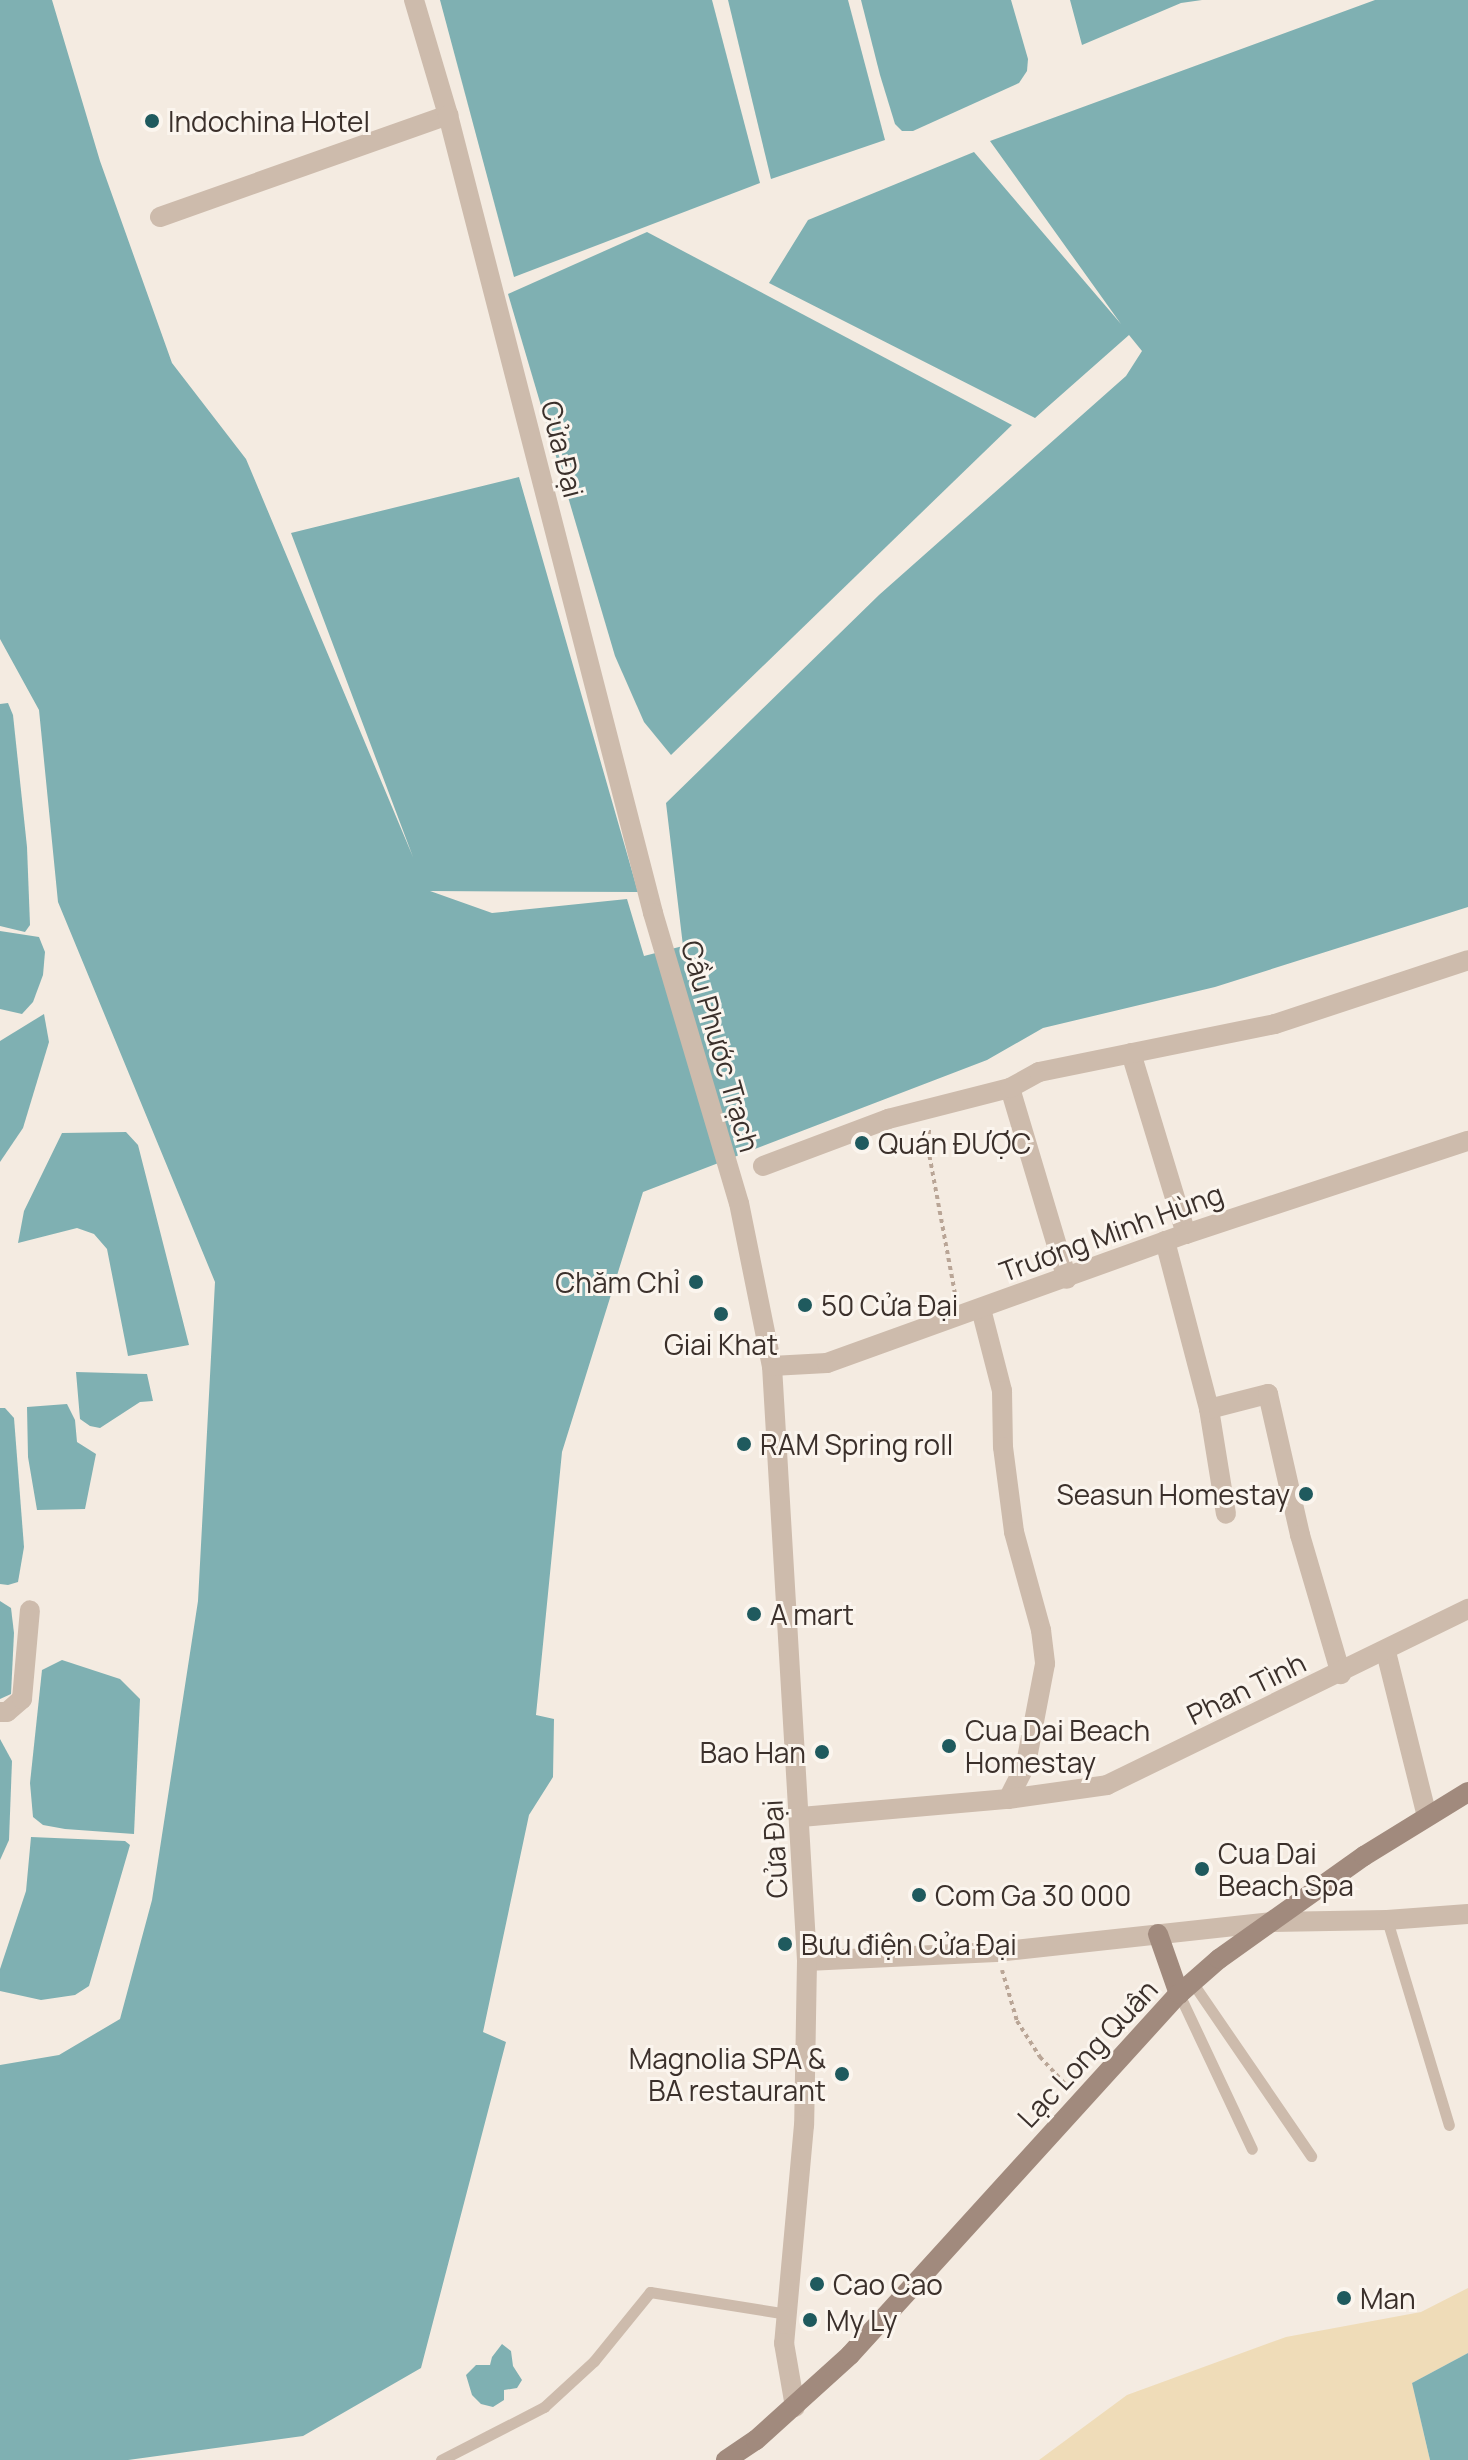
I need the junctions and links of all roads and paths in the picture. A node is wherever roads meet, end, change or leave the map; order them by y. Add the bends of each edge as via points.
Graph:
1 (414, 0) edge
2 (448, 115) junction
3 (160, 217) dead end
4 (653, 913) joint
5 (1468, 960) edge
6 (1131, 1053) junction
7 (1010, 1088) junction
8 (931, 1107) junction
9 (1468, 1141) edge
10 (763, 1166) dead end
11 (736, 1194) joint
12 (1186, 1234) junction
13 (1165, 1241) junction
14 (1067, 1279) junction
15 (981, 1309) junction
16 (959, 1317) junction
17 (772, 1366) junction
18 (1209, 1409) junction
19 (1226, 1514) dead end
20 (1468, 1609) edge
21 (30, 1610) dead end
22 (1386, 1652) junction
23 (1341, 1674) junction
24 (0, 1712) edge
25 (1468, 1792) edge
26 (1008, 1799) junction
27 (1427, 1816) junction
28 (801, 1817) junction
29 (1468, 1914) edge
30 (1387, 1920) junction
31 (1272, 1922) junction
32 (1158, 1934) junction
33 (996, 1952) junction
34 (807, 1961) junction
35 (1186, 1988) junction
36 (1080, 2099) junction
37 (1449, 2125) dead end
38 (1252, 2149) dead end
39 (1311, 2156) dead end
40 (787, 2314) junction
41 (795, 2407) junction
42 (441, 2460) edge
43 (726, 2460) edge

1 - 2 street, Cửa Đại
2 - 3 street
2 - 4 street, Cửa Đại
4 - 11 street, Cầu Phước Trạch
5 - 6 street via 1275,1024
6 - 7 street via 1039,1072
6 - 12 street
7 - 8 street
7 - 14 street
8 - 10 street
8 - 16 path via 928,1148
9 - 12 street, Trương Minh Hùng
11 - 17 street, Cửa Đại
12 - 13 street, Trương Minh Hùng
13 - 14 street, Trương Minh Hùng
13 - 18 street
14 - 15 street, Trương Minh Hùng
15 - 16 street, Trương Minh Hùng
15 - 26 street via 1002,1391 1014,1532 1045,1664 1026,1764
16 - 17 street, Trương Minh Hùng via 827,1363
17 - 28 street, Cửa Đại
18 - 19 street
18 - 23 street via 1268,1394 1300,1535
20 - 22 street, Phan Tình
21 - 24 street via 22,1699
22 - 23 street, Phan Tình
22 - 27 street
23 - 26 street, Phan Tình via 1107,1785
25 - 27 main road, Lạc Long Quân
26 - 28 street, Phan Tình
27 - 31 main road, Lạc Long Quân
28 - 34 street, Cửa Đại
29 - 30 street
30 - 31 street
30 - 37 lane
31 - 32 street
31 - 35 main road, Lạc Long Quân
32 - 33 street
32 - 35 main road
33 - 34 street
33 - 36 path via 1017,2021 1040,2057
34 - 40 street, Cửa Đại via 804,2125
35 - 36 main road, Lạc Long Quân
35 - 38 lane
35 - 39 lane
36 - 41 main road, Lạc Long Quân via 893,2311
40 - 41 street, Cửa Đại via 784,2343
40 - 42 lane via 650,2292 594,2361 544,2407
41 - 43 main road, Lạc Long Quân

